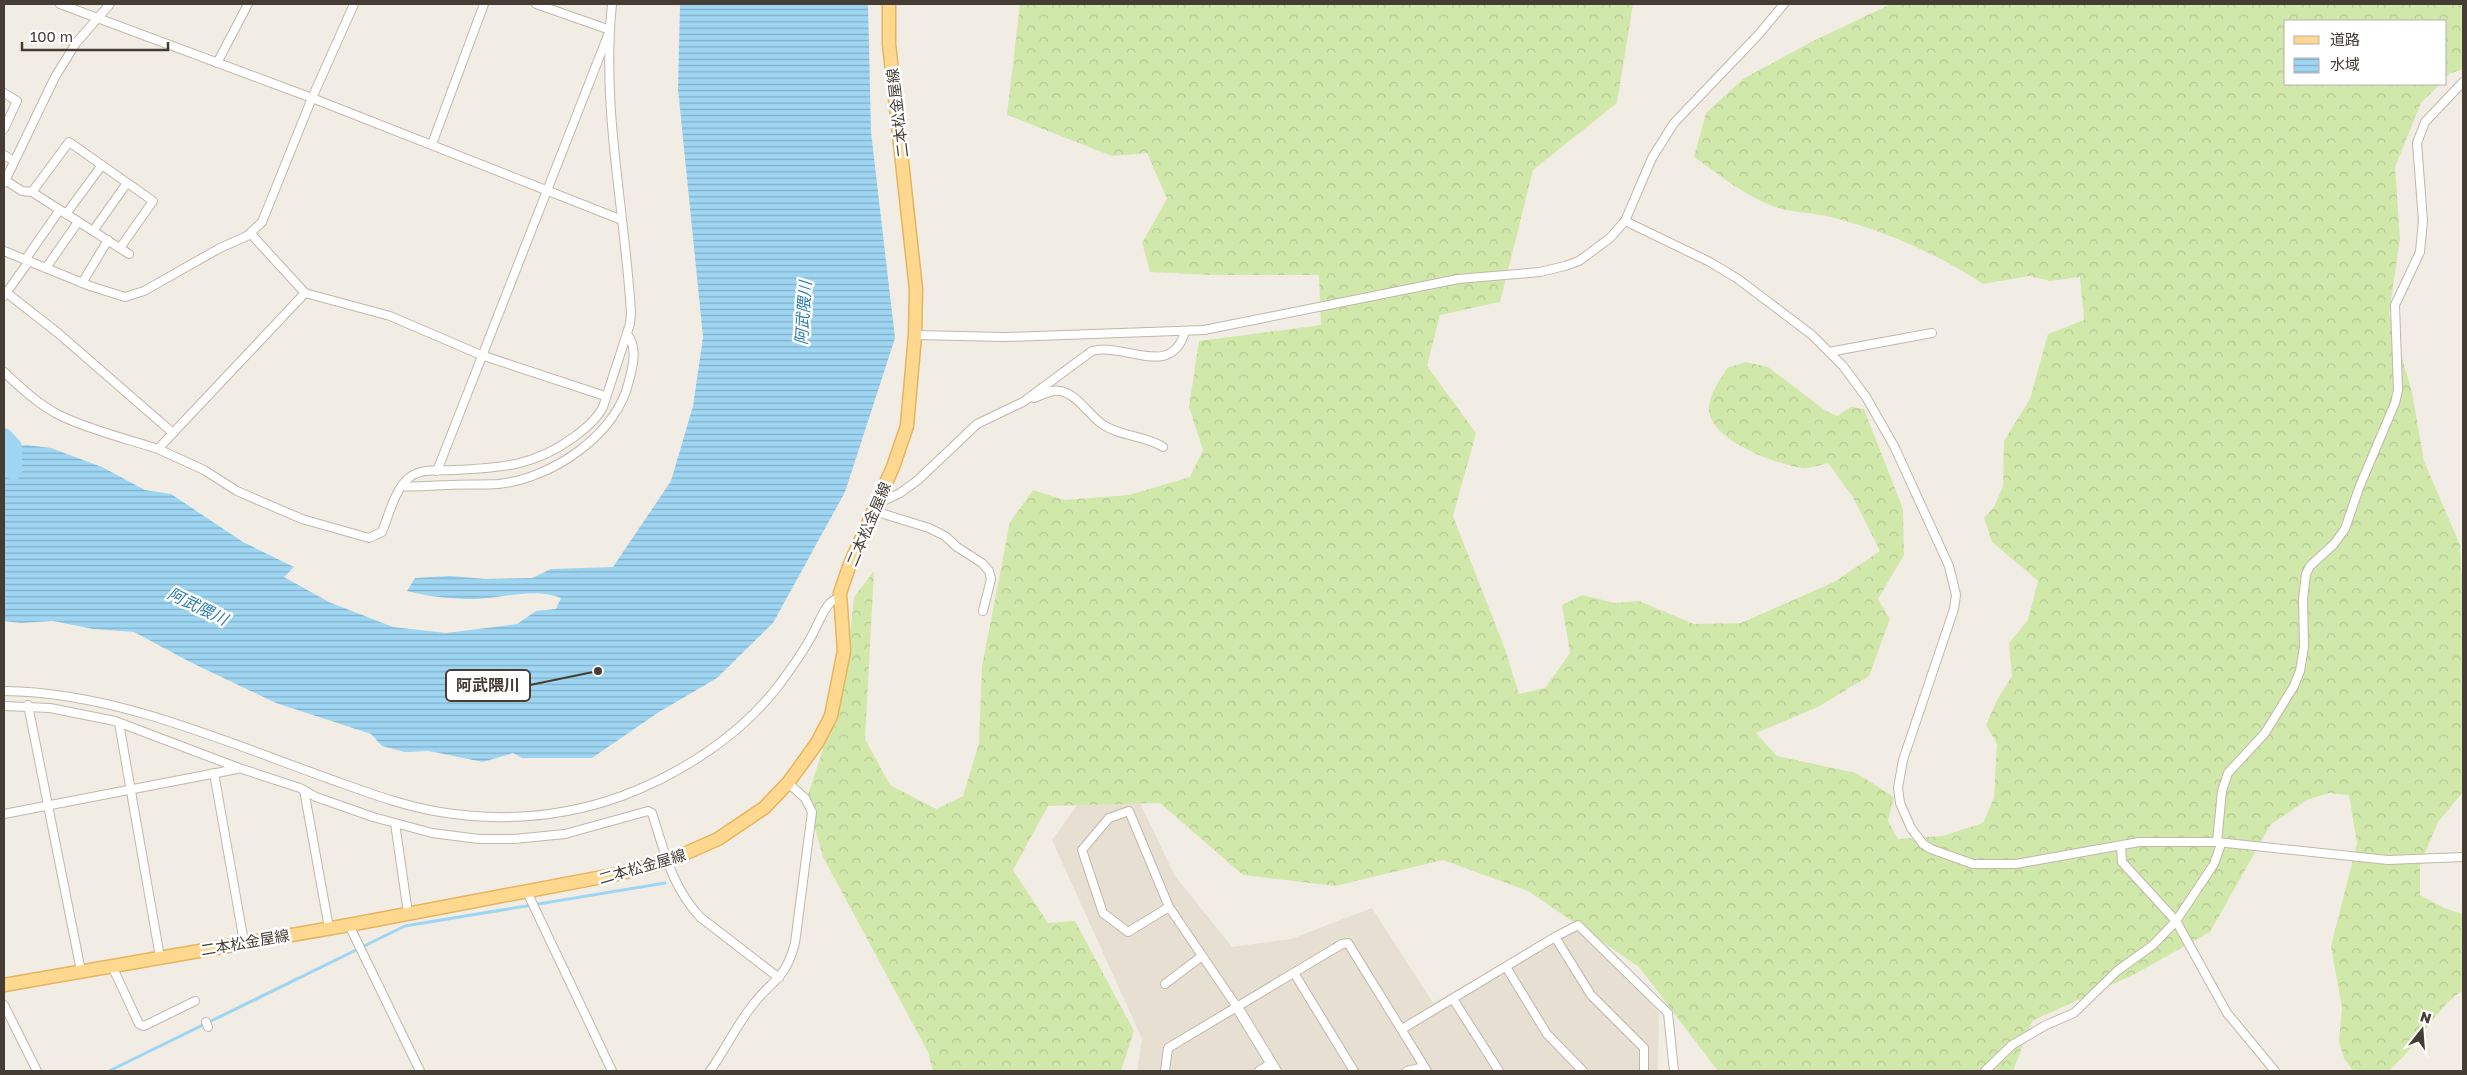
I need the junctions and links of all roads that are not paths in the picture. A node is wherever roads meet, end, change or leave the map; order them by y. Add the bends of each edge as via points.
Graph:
1 (60, 4) edge
2 (248, 4) edge
3 (354, 4) edge
4 (484, 4) edge
5 (536, 4) edge
6 (612, 4) edge
7 (889, 4) edge
8 (1784, 4) edge
9 (109, 5) edge
10 (98, 17) junction
11 (610, 30) junction
12 (217, 63) junction
13 (2463, 82) edge
14 (4, 93) edge
15 (312, 98) junction
16 (4, 129) edge
17 (432, 144) junction
18 (4, 155) edge
19 (14, 161) junction
20 (102, 165) junction
21 (4, 182) edge
22 (127, 183) junction
23 (547, 191) junction
24 (32, 192) junction
25 (62, 212) junction
26 (622, 220) junction
27 (1625, 221) junction
28 (78, 222) junction
29 (93, 231) junction
30 (251, 234) junction
31 (108, 240) junction
32 (120, 248) junction
33 (4, 250) edge
34 (129, 254) dead end
35 (27, 261) junction
36 (46, 268) junction
37 (82, 283) junction
38 (305, 293) junction
39 (5, 294) edge
40 (1186, 331) junction
41 (1932, 333) dead end
42 (627, 334) junction
43 (915, 335) junction
44 (1828, 352) junction
45 (481, 355) junction
46 (4, 372) edge
47 (606, 396) junction
48 (1028, 398) junction
49 (174, 433) junction
50 (1163, 447) dead end
51 (158, 449) junction
52 (437, 471) junction
53 (402, 486) junction
54 (876, 508) junction
55 (841, 597) junction
56 (983, 611) dead end
57 (4, 691) edge
58 (28, 705) junction
59 (4, 706) edge
60 (119, 723) junction
61 (239, 768) junction
62 (214, 773) junction
63 (788, 783) junction
64 (131, 789) junction
65 (304, 790) junction
66 (49, 805) junction
67 (4, 814) edge
68 (395, 823) junction
69 (2219, 843) junction
70 (2121, 846) junction
71 (2463, 857) edge
72 (668, 861) junction
73 (530, 899) junction
74 (1169, 907) junction
75 (408, 913) junction
76 (2176, 921) junction
77 (349, 924) junction
78 (329, 928) junction
79 (1555, 937) junction
80 (244, 942) junction
81 (1202, 956) junction
82 (160, 957) junction
83 (112, 966) junction
84 (1506, 967) junction
85 (81, 971) junction
86 (1294, 973) junction
87 (780, 978) junction
88 (1165, 984) dead end
89 (4, 985) edge
90 (1453, 998) junction
91 (195, 1001) dead end
92 (4, 1005) edge
93 (1237, 1007) junction
94 (1402, 1029) junction
95 (1274, 1067) edge
96 (1426, 1069) edge
97 (37, 1071) edge
98 (420, 1071) edge
99 (612, 1071) edge
100 (710, 1071) edge
101 (1165, 1071) edge
102 (1259, 1071) edge
103 (1354, 1071) edge
104 (1407, 1071) edge
105 (1499, 1071) edge
106 (1583, 1071) edge
107 (1644, 1071) edge
108 (1674, 1071) edge
109 (1985, 1071) edge
110 (2275, 1071) edge

1 - 10 street
2 - 12 street
3 - 15 street
4 - 17 street
5 - 11 street
6 - 11 street
7 - 43 main road, 二本松金屋線 via 889,44 916,289
8 - 27 street via 1674,123 1652,158
9 - 10 street
10 - 12 street
10 - 19 street via 76,43 55,77
11 - 23 street
11 - 26 street via 614,148
12 - 15 street
13 - 69 street via 2425,122 2417,143 2423,221 2420,252 2395,305 2398,390 2395,403 2345,529 2306,574 2304,647 2300,671 2265,733 2228,773 2222,791
14 - 16 street via 17,101
15 - 17 street
15 - 30 street via 262,222
17 - 23 street
18 - 19 street
19 - 21 street
20 - 22 street
20 - 24 street via 69,142
20 - 25 street
21 - 24 street
22 - 29 street
22 - 32 street via 153,201
23 - 26 street
23 - 45 street
24 - 25 street
25 - 28 street
25 - 35 street
26 - 42 street via 631,314
27 - 40 street via 1594,251 1565,266 1540,272 1458,280 1244,323
27 - 44 street via 1738,279 1812,335
28 - 29 street
28 - 36 street
29 - 31 street
30 - 37 street via 144,291 125,297
30 - 38 street
31 - 32 street
31 - 37 street
32 - 34 street
33 - 35 street
35 - 36 street
35 - 39 street
36 - 37 street
38 - 45 street via 390,316
38 - 49 street
39 - 49 street
40 - 43 street via 1006,337
40 - 48 street via 1178,349 1166,356 1102,348 1092,352
41 - 44 street
42 - 47 street
42 - 53 street via 635,352 627,389 618,410 602,431 581,450 534,474 498,484
43 - 54 main road, 二本松金屋線 via 907,426
44 - 70 street via 1862,391 1894,446 1954,582 1954,609 1899,778 1900,802 1911,828 1931,849 1973,864 2016,864
45 - 47 street
45 - 52 street
46 - 51 street via 31,397 60,415
47 - 52 street via 599,413 586,428 547,455 504,467
48 - 50 street via 1061,390 1108,428
48 - 54 street via 977,424 918,480
49 - 51 street
51 - 53 street via 204,470 237,491 302,519 369,538 382,532
52 - 53 street via 410,476
54 - 55 main road, 二本松金屋線 via 850,564
54 - 56 street via 945,536 982,563 991,579
55 - 57 street via 830,603 778,686 714,747 673,774 643,788 590,806 543,815 510,818 439,812 119,707 73,697
55 - 63 main road, 二本松金屋線 via 844,651 831,716 817,743
58 - 59 street
58 - 60 street
58 - 66 street
60 - 61 street
60 - 64 street
61 - 62 street
61 - 65 street
62 - 64 street
62 - 80 street
63 - 72 main road, 二本松金屋線 via 764,808 718,839
63 - 87 street via 805,798 812,812 795,944 790,964
64 - 66 street
64 - 82 street
65 - 68 street
65 - 78 street
66 - 67 street
66 - 85 street
68 - 72 street via 432,833 514,839 565,834 648,811 652,813
68 - 75 street
69 - 70 street via 2139,842
69 - 71 street via 2388,860
69 - 76 street via 2214,864
70 - 76 street via 2122,862
72 - 73 main road, 二本松金屋線
72 - 87 street via 678,889 700,917
73 - 75 main road, 二本松金屋線
73 - 99 street
74 - 74 street via 1128,932 1103,913 1082,850 1110,818 1129,811
74 - 81 street
75 - 77 main road, 二本松金屋線
76 - 109 street via 2154,945 2117,971 2074,1013 2012,1045
76 - 110 street via 2228,1013
77 - 78 main road, 二本松金屋線
77 - 98 street
78 - 80 main road, 二本松金屋線
79 - 84 street
79 - 107 street via 1591,995 1644,1048
79 - 108 street via 1578,924 1668,1013
80 - 82 main road, 二本松金屋線
81 - 88 street
81 - 93 street
82 - 83 main road, 二本松金屋線
83 - 85 main road, 二本松金屋線
83 - 91 street via 139,1024 144,1026
84 - 90 street
84 - 106 street via 1547,1034
85 - 89 main road, 二本松金屋線
86 - 93 street
86 - 94 street via 1348,943
86 - 103 street
87 - 100 street via 752,1005
90 - 94 street
90 - 105 street
92 - 97 street
93 - 95 street
93 - 101 street via 1168,1048
94 - 96 street
95 - 102 street
96 - 104 street

